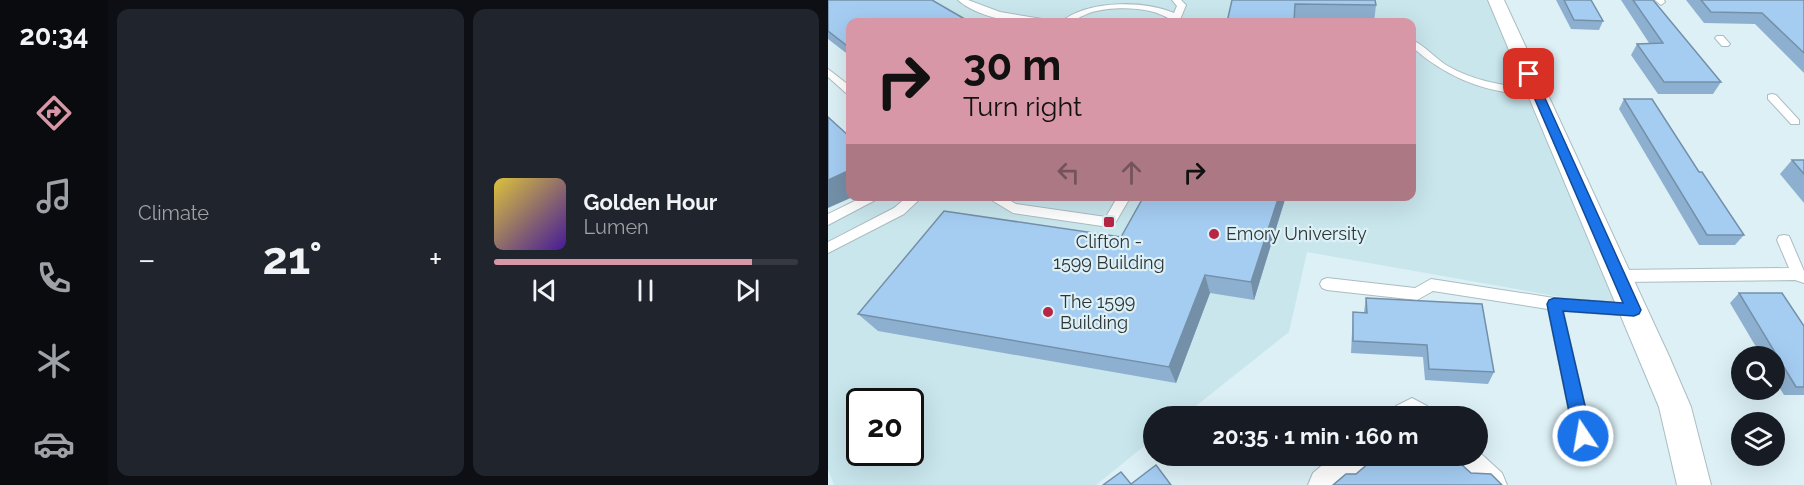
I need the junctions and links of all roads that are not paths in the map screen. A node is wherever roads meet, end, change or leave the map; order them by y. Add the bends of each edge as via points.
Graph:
1 (962, 0) edge
2 (1113, 0) edge
3 (1176, 0) edge
4 (1496, 0) edge
5 (1084, 12) junction
6 (1016, 18) edge
7 (1073, 18) edge
8 (1172, 18) edge
9 (1176, 18) edge
10 (1416, 47) edge
11 (828, 72) edge
12 (846, 88) edge
13 (1537, 92) junction
14 (1772, 97) dead end
15 (1795, 122) dead end
16 (867, 201) edge
17 (911, 201) edge
18 (1000, 201) edge
19 (1122, 201) edge
20 (828, 220) edge
21 (1784, 240) dead end
22 (828, 248) edge
23 (1620, 276) junction
24 (1801, 277) edge
25 (1328, 284) dead end
26 (1554, 304) junction
27 (1634, 310) junction
28 (1583, 436) dead end
29 (1348, 466) edge
30 (1469, 466) edge
31 (1325, 485) edge
32 (1490, 485) edge
33 (1694, 485) edge

1 - 6 lane via 972,8
2 - 5 lane
3 - 9 lane via 1182,5
4 - 13 street
5 - 7 lane
5 - 8 lane via 1104,8 1156,9 1166,11
10 - 13 lane via 1455,76 1505,90
11 - 12 lane
13 - 23 street
14 - 15 lane
16 - 20 lane
17 - 22 lane
18 - 19 lane via 1013,208 1109,222
21 - 24 lane
23 - 24 lane
23 - 27 street
25 - 26 lane via 1417,294 1431,285
26 - 27 lane
26 - 28 lane
27 - 33 street via 1675,407
29 - 31 street
30 - 32 street

